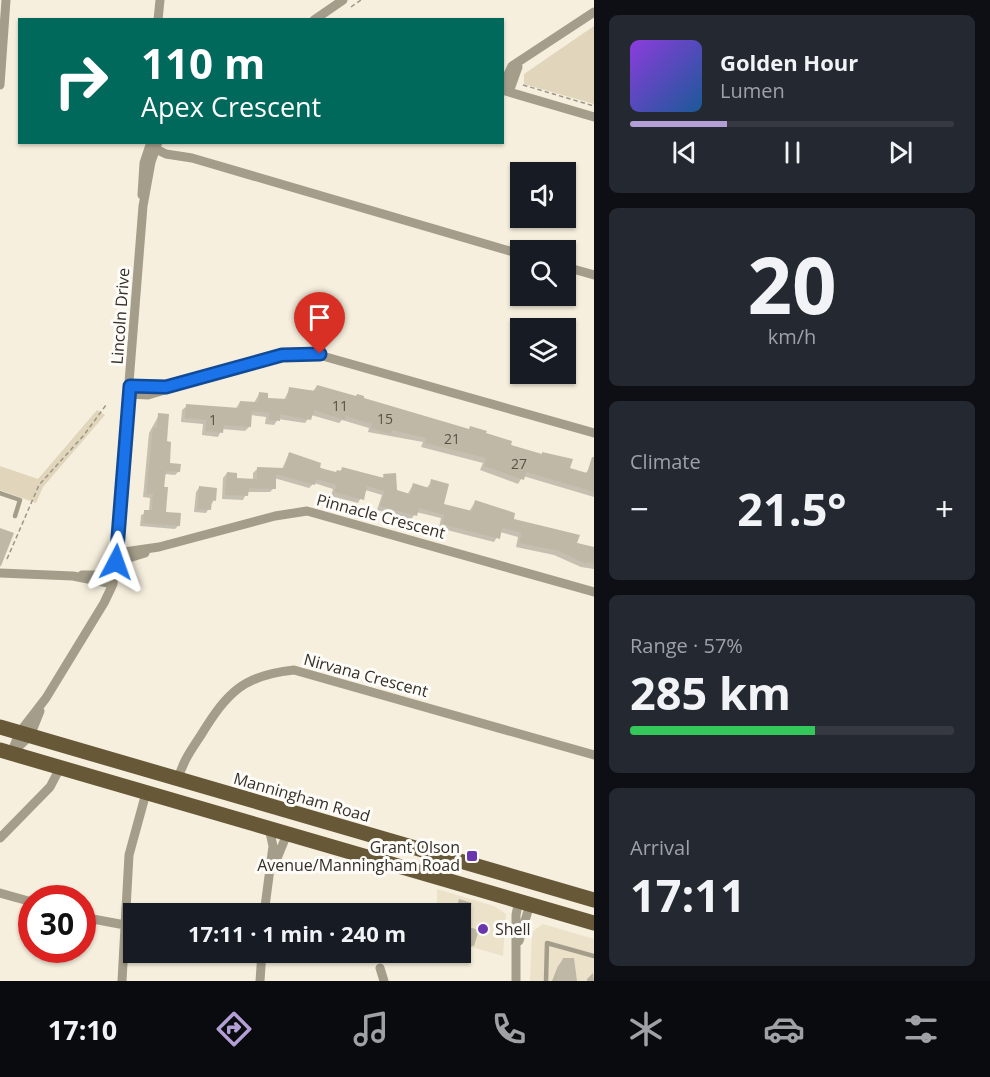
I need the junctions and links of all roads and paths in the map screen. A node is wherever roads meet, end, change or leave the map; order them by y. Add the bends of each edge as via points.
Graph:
1 (6, 0) edge
2 (160, 0) edge
3 (343, 0) edge
4 (594, 12) edge
5 (158, 18) edge
6 (317, 18) edge
7 (523, 60) junction
8 (512, 81) junction
9 (0, 85) edge
10 (505, 90) edge
11 (594, 106) edge
12 (594, 117) edge
13 (155, 146) edge
14 (510, 251) edge
15 (576, 270) edge
16 (594, 275) edge
17 (129, 390) junction
18 (106, 405) dead end
19 (594, 433) edge
20 (0, 493) edge
21 (15, 516) dead end
22 (116, 558) junction
23 (7, 559) dead end
24 (0, 573) edge
25 (114, 580) junction
26 (594, 592) edge
27 (0, 727) edge
28 (25, 734) junction
29 (6, 752) edge
30 (594, 756) edge
31 (60, 768) junction
32 (178, 780) junction
33 (205, 787) junction
34 (146, 793) junction
35 (270, 828) junction
36 (287, 834) junction
37 (0, 838) edge
38 (270, 876) junction
39 (532, 882) junction
40 (0, 893) edge
41 (18, 898) edge
42 (594, 900) edge
43 (524, 902) junction
44 (126, 903) edge
45 (266, 903) edge
46 (96, 920) edge
47 (594, 923) edge
48 (123, 926) edge
49 (594, 956) edge
50 (123, 963) edge
51 (261, 963) edge
52 (380, 968) dead end
53 (122, 981) edge
54 (260, 981) edge
55 (384, 981) edge
56 (516, 981) edge
57 (546, 981) edge

1 - 9 street
2 - 5 street
3 - 6 street
4 - 7 street
7 - 8 street
7 - 10 street via 509,70
8 - 10 street
8 - 11 path
10 - 12 street
13 - 14 street
13 - 17 street, Lincoln Drive via 143,170
15 - 16 street
17 - 19 street via 148,395 282,355 312,353
17 - 22 street, Lincoln Drive
18 - 23 path via 39,485
20 - 21 lane via 20,500
22 - 25 street, Lincoln Drive
22 - 26 street, Pinnacle Crescent via 307,511
24 - 25 street
25 - 28 street, Lincoln Drive
27 - 28 main road, Manningham Road
28 - 29 street, Lincoln Drive
28 - 32 main road, Manningham Road
29 - 31 main road
30 - 32 street, Nirvana Crescent via 294,670 249,681 231,692 183,763
31 - 34 main road
31 - 37 street via 50,787
32 - 33 main road, Manningham Road
33 - 36 main road via 237,806 282,821
33 - 39 main road, Manningham Road
34 - 35 main road
34 - 44 street via 129,855
35 - 36 main road
35 - 38 street
36 - 38 street
36 - 43 main road
38 - 45 street
39 - 42 main road, Manningham Road
39 - 43 main road
40 - 41 street
43 - 47 main road
43 - 56 street
46 - 48 street
49 - 57 lane via 548,943
50 - 53 street
51 - 54 street
52 - 55 street

